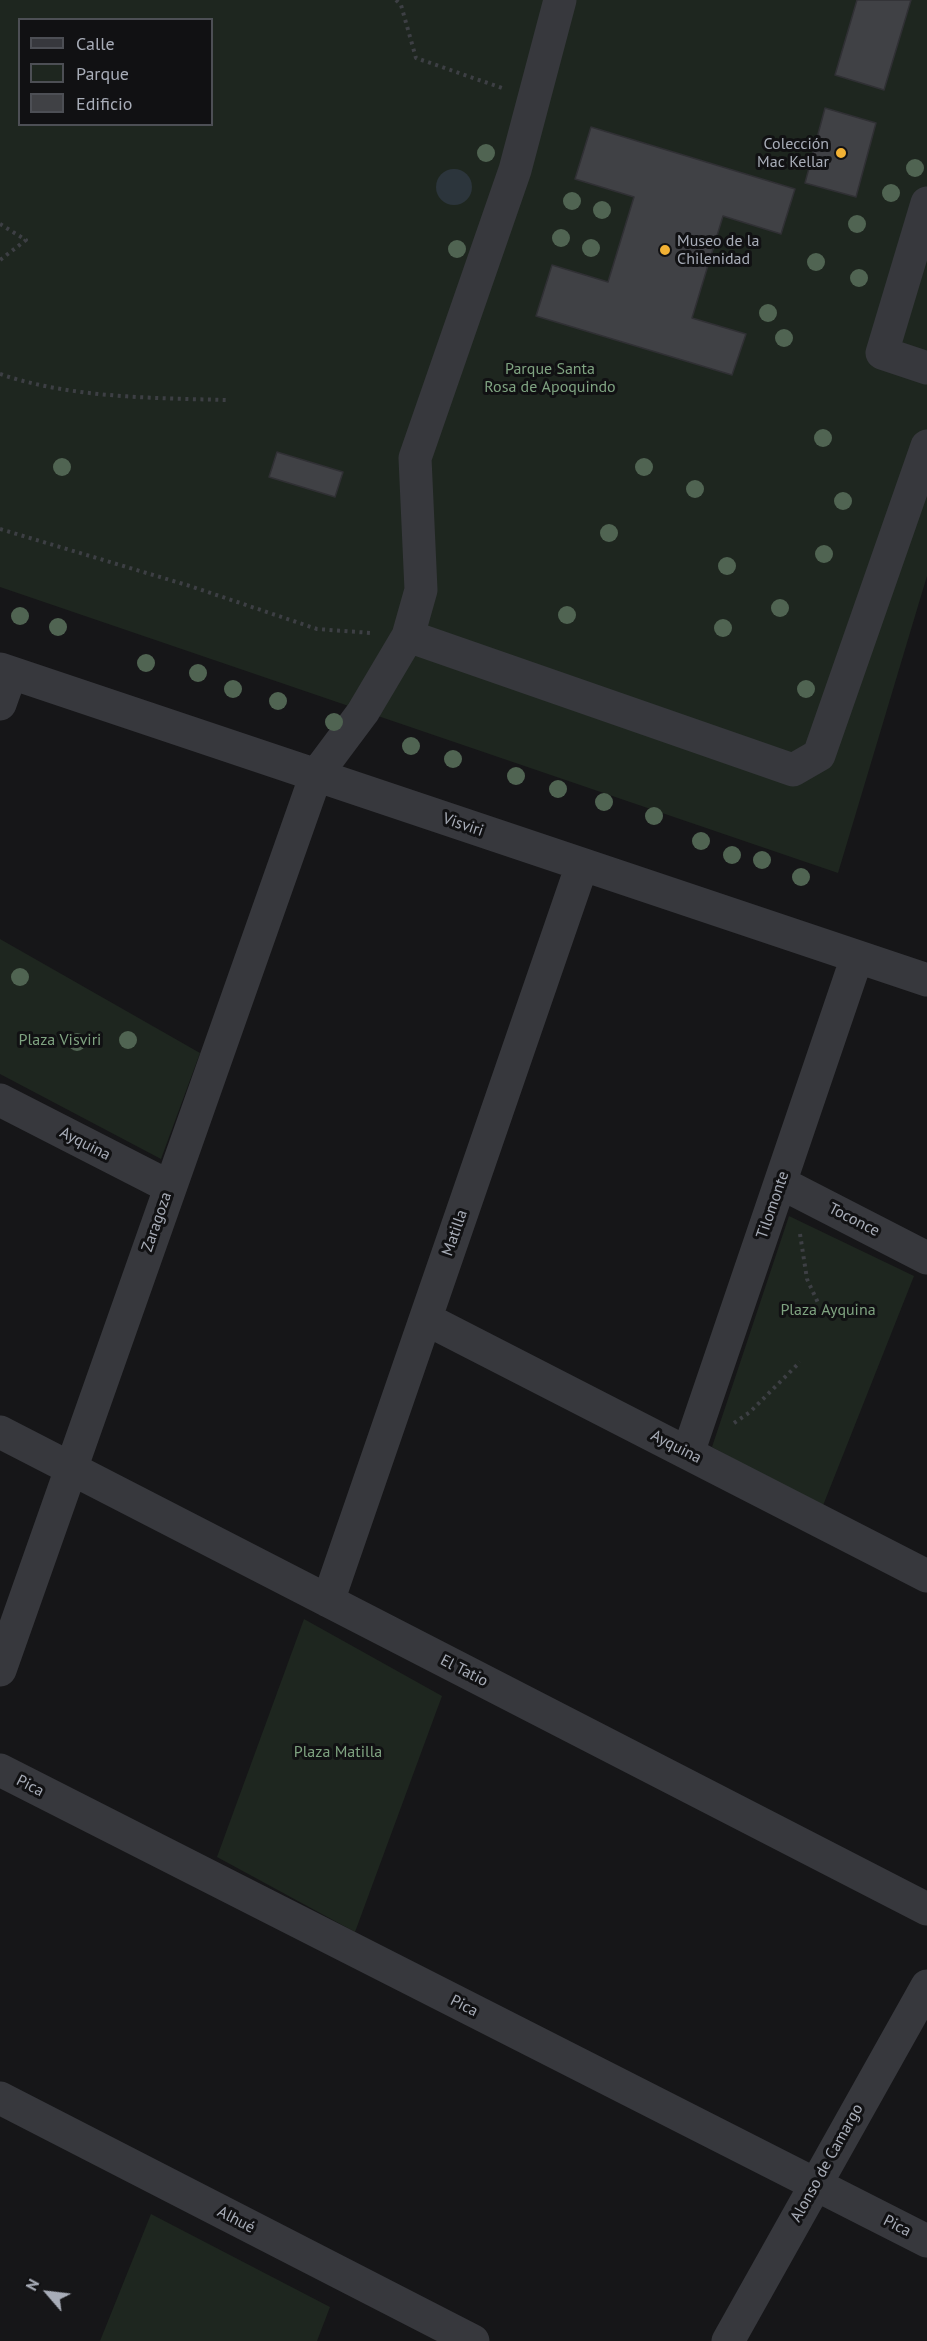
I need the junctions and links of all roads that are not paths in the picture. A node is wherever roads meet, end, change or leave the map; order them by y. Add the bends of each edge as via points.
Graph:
1 (560, 0) edge
2 (927, 202) edge
3 (927, 368) edge
4 (927, 446) edge
5 (408, 636) junction
6 (5, 671) edge
7 (0, 704) edge
8 (316, 775) junction
9 (582, 865) junction
10 (857, 957) junction
11 (927, 980) edge
12 (0, 1100) edge
13 (781, 1183) junction
14 (170, 1187) junction
15 (927, 1258) edge
16 (426, 1319) junction
17 (0, 1432) edge
18 (688, 1453) junction
19 (70, 1468) junction
20 (927, 1576) edge
21 (328, 1601) junction
22 (0, 1670) edge
23 (0, 1770) edge
24 (927, 1910) edge
25 (927, 1986) edge
26 (0, 2098) edge
27 (815, 2184) junction
28 (927, 2241) edge
29 (473, 2341) edge
30 (728, 2341) edge

1 - 5 street, Zaragoza via 515,170 416,458 421,590
2 - 3 street via 882,353
4 - 5 street via 819,754 793,770
5 - 8 street, Zaragoza via 363,712
6 - 7 street
6 - 8 street, Visviri
8 - 9 street, Visviri
8 - 14 street, Zaragoza
9 - 10 street, Visviri
9 - 16 street, Matilla
10 - 11 street, Visviri
10 - 13 street, Tilomonte
12 - 14 street, Ayquina
13 - 15 street, Toconce
13 - 18 street, Tilomonte
14 - 19 street, Zaragoza
16 - 18 street, Ayquina
16 - 21 street, Matilla
17 - 19 street, El Tatio
18 - 20 street, Ayquina
19 - 21 street, El Tatio
19 - 22 street, Zaragoza
21 - 24 street, El Tatio
23 - 27 street, Pica
25 - 27 street, Alonso de Camargo
26 - 29 street, Alhué
27 - 28 street, Pica
27 - 30 street, Alonso de Camargo

